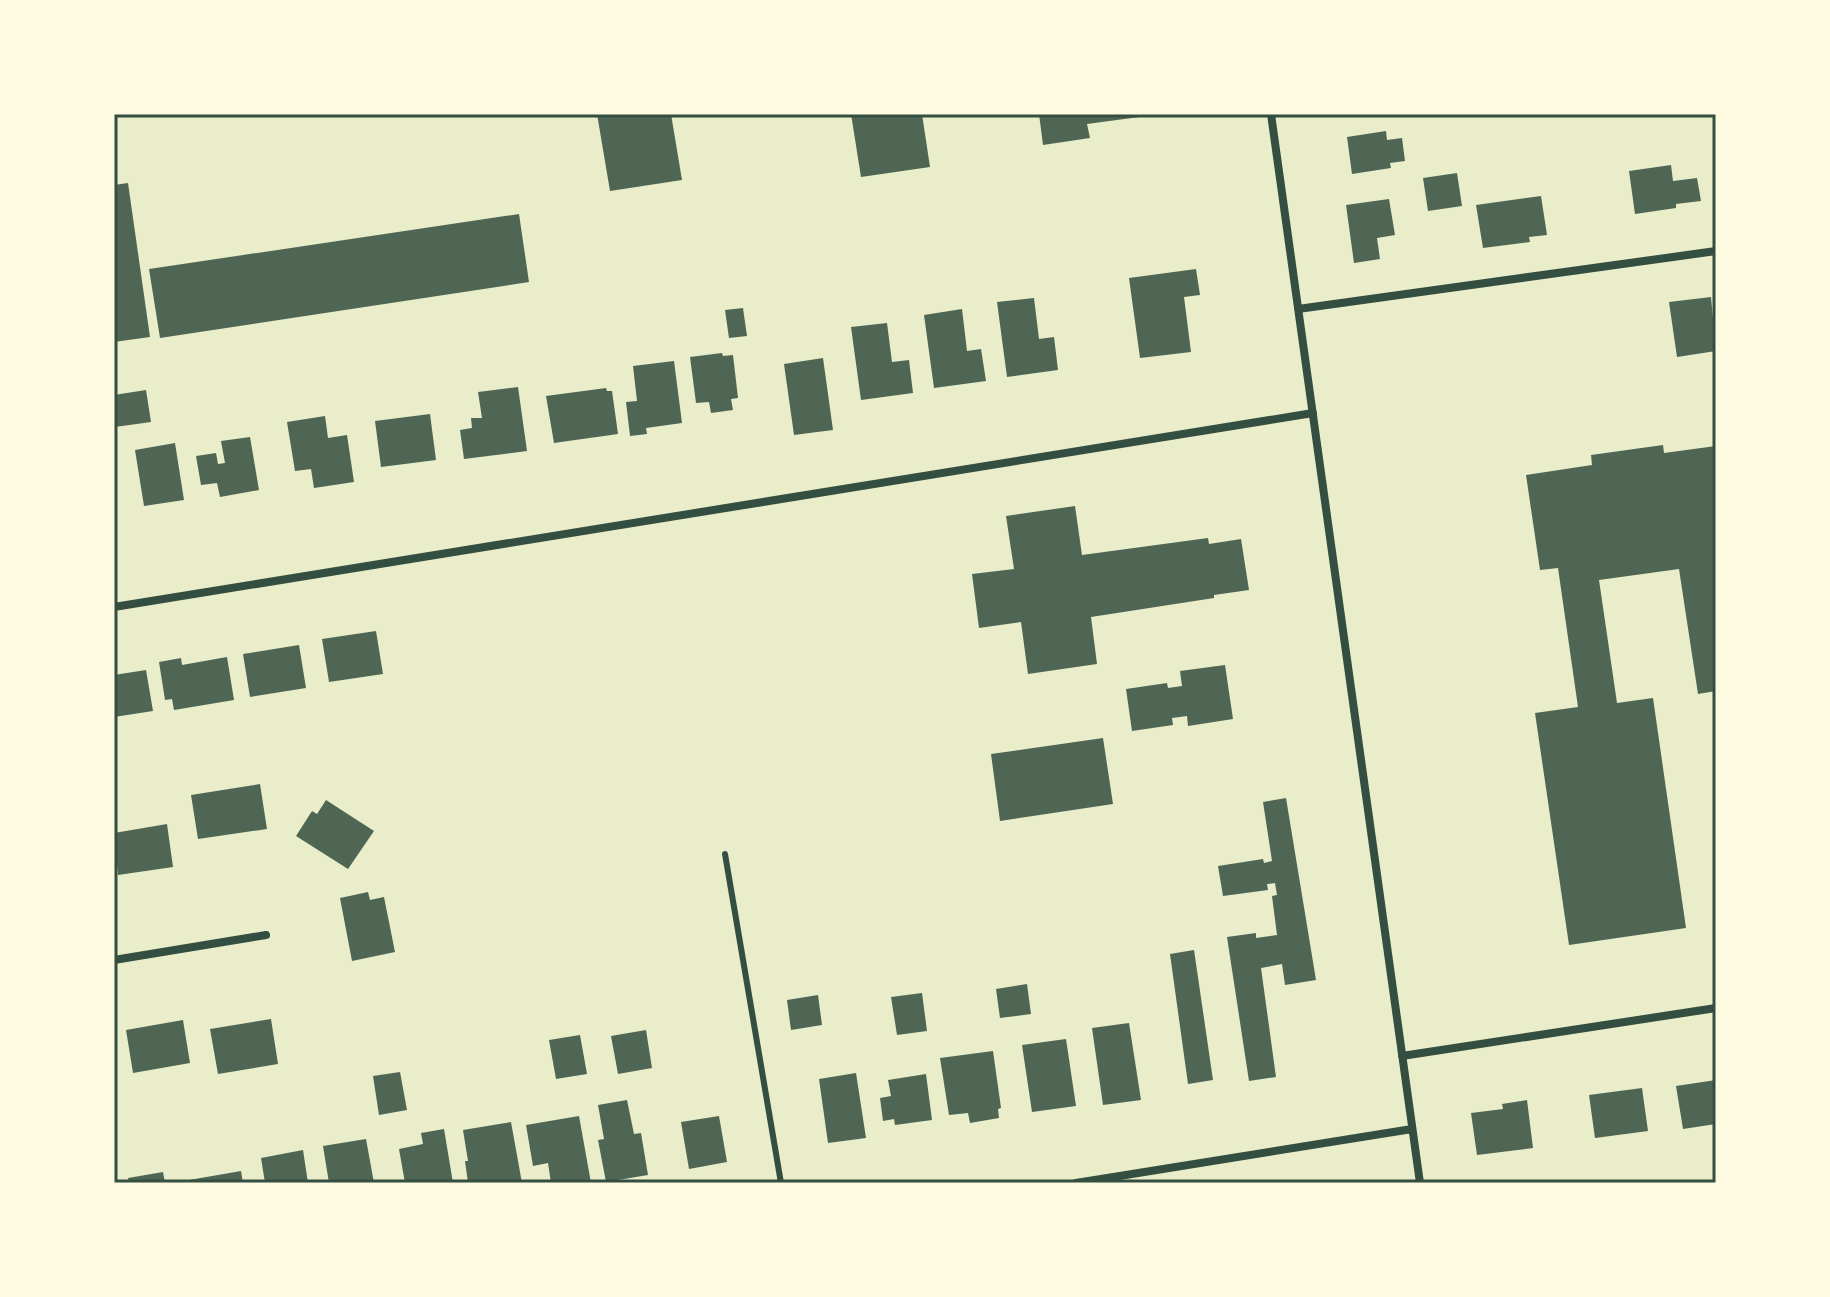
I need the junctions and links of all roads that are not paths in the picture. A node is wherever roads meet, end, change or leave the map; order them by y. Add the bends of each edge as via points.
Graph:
1 (1271, 114) edge
2 (1716, 251) edge
3 (1298, 309) junction
4 (1313, 413) junction
5 (114, 607) edge
6 (725, 854) dead end
7 (266, 935) dead end
8 (114, 960) edge
9 (1716, 1008) edge
10 (1402, 1056) junction
11 (1412, 1129) junction
12 (781, 1183) edge
13 (1076, 1183) edge
14 (1420, 1183) edge

1 - 3 street
2 - 3 street
3 - 4 street
4 - 5 street
4 - 10 street
6 - 12 lane
7 - 8 street
9 - 10 street
10 - 11 street
11 - 13 street
11 - 14 street

